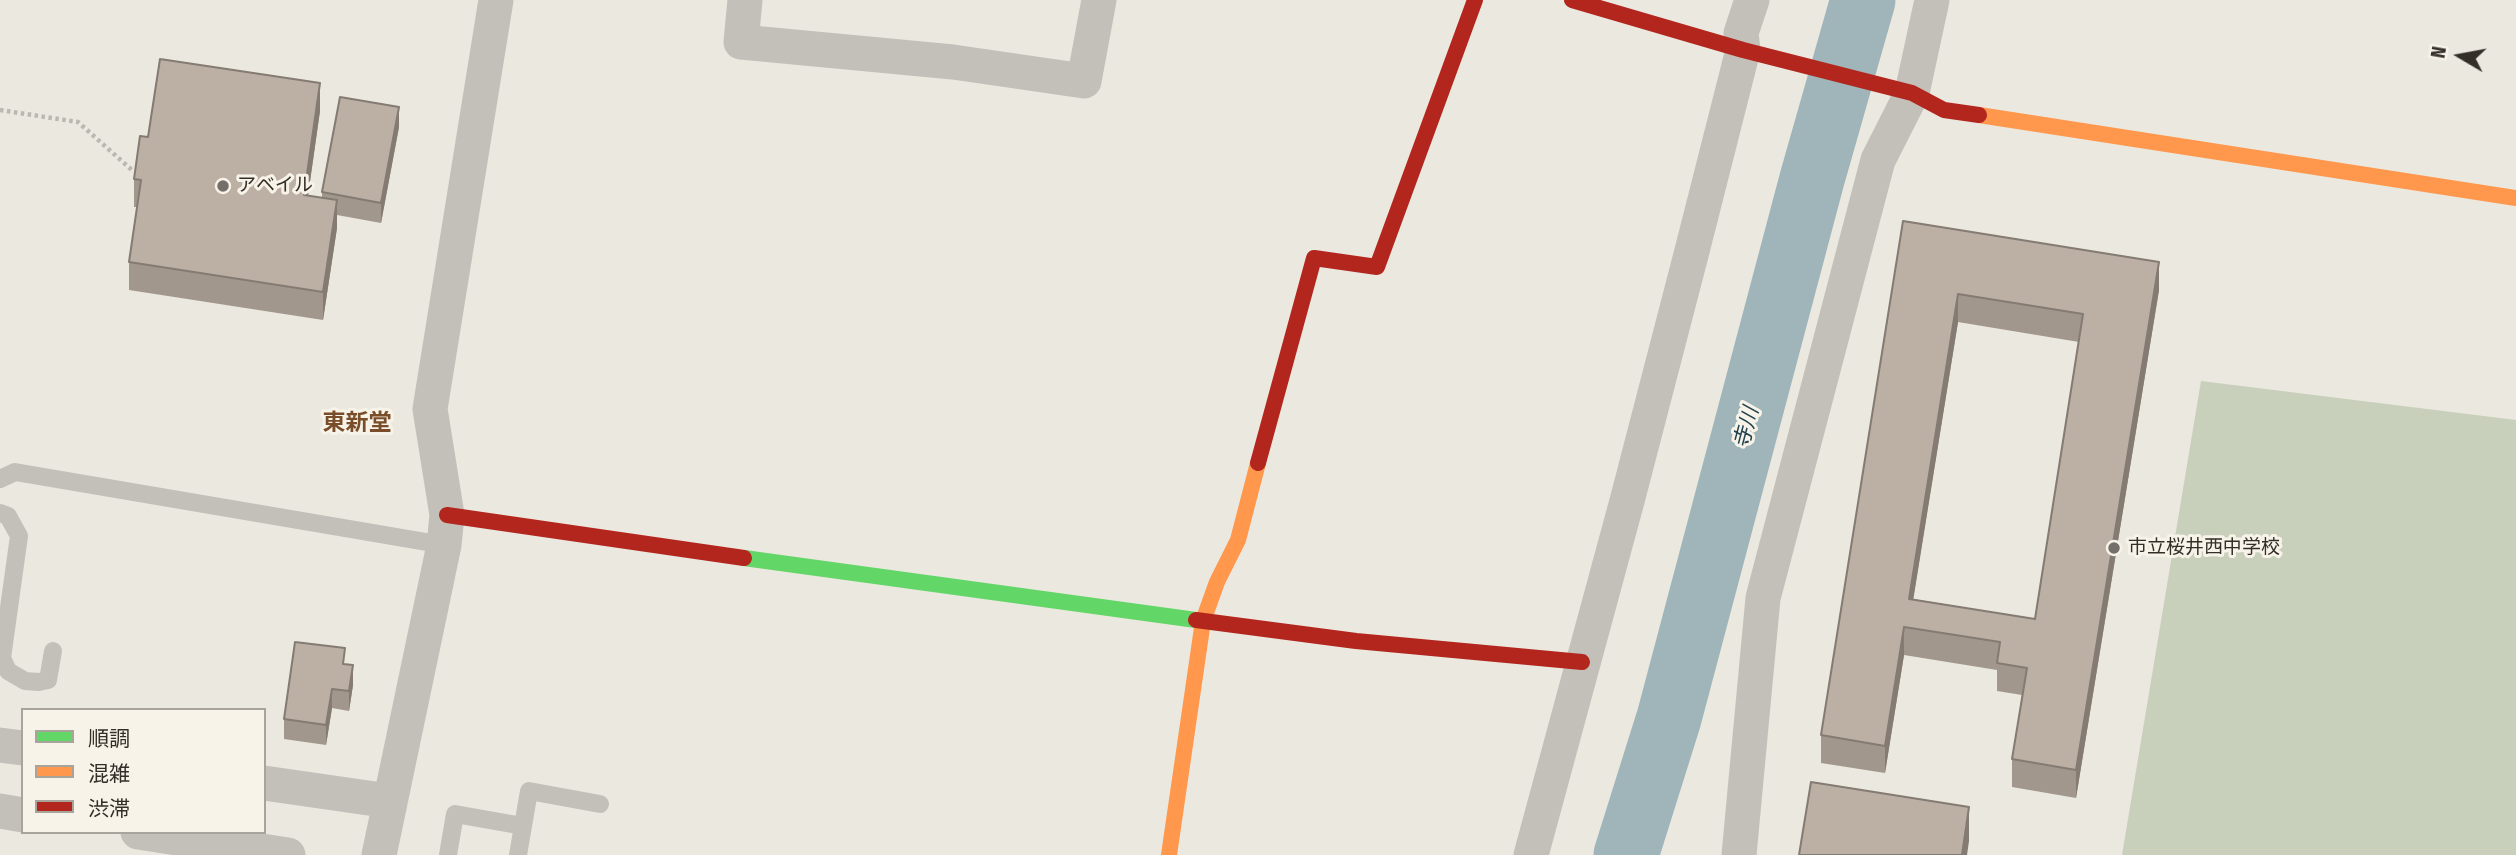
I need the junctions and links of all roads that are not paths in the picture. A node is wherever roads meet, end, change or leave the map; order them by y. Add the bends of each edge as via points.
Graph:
1 (496, 0) edge
2 (745, 0) edge
3 (1099, 0) edge
4 (1475, 0) edge
5 (1572, 0) edge
6 (1752, 0) edge
7 (1932, 0) edge
8 (1754, 52) junction
9 (1901, 91) junction
10 (2516, 198) edge
11 (0, 479) edge
12 (0, 513) edge
13 (445, 530) junction
14 (1203, 621) junction
15 (53, 651) dead end
16 (1582, 662) junction
17 (0, 745) edge
18 (21, 748) edge
19 (266, 783) edge
20 (389, 801) junction
21 (600, 804) dead end
22 (0, 811) edge
23 (21, 815) edge
24 (523, 826) junction
25 (151, 834) edge
26 (288, 855) edge
27 (379, 855) edge
28 (447, 855) edge
29 (518, 855) edge
30 (1169, 855) edge
31 (1531, 855) edge
32 (1739, 855) edge

1 - 13 street via 430,409
2 - 3 street via 741,42 953,62 1084,81
4 - 14 street via 1377,267 1314,258 1238,540
5 - 8 street
6 - 8 street via 1741,33
7 - 9 street
8 - 9 street
8 - 16 street
9 - 10 street via 1944,110
9 - 32 street via 1878,160 1763,598
11 - 13 lane via 15,472
12 - 15 lane via 8,516 19,536 2,658 8,671 25,681 39,682 48,680
13 - 14 street via 839,572
13 - 20 street
14 - 16 street
14 - 30 street
16 - 31 street
17 - 18 street
19 - 20 street
20 - 27 street
21 - 24 lane via 529,791
22 - 23 street
24 - 28 lane via 455,814
24 - 29 lane
25 - 26 street

